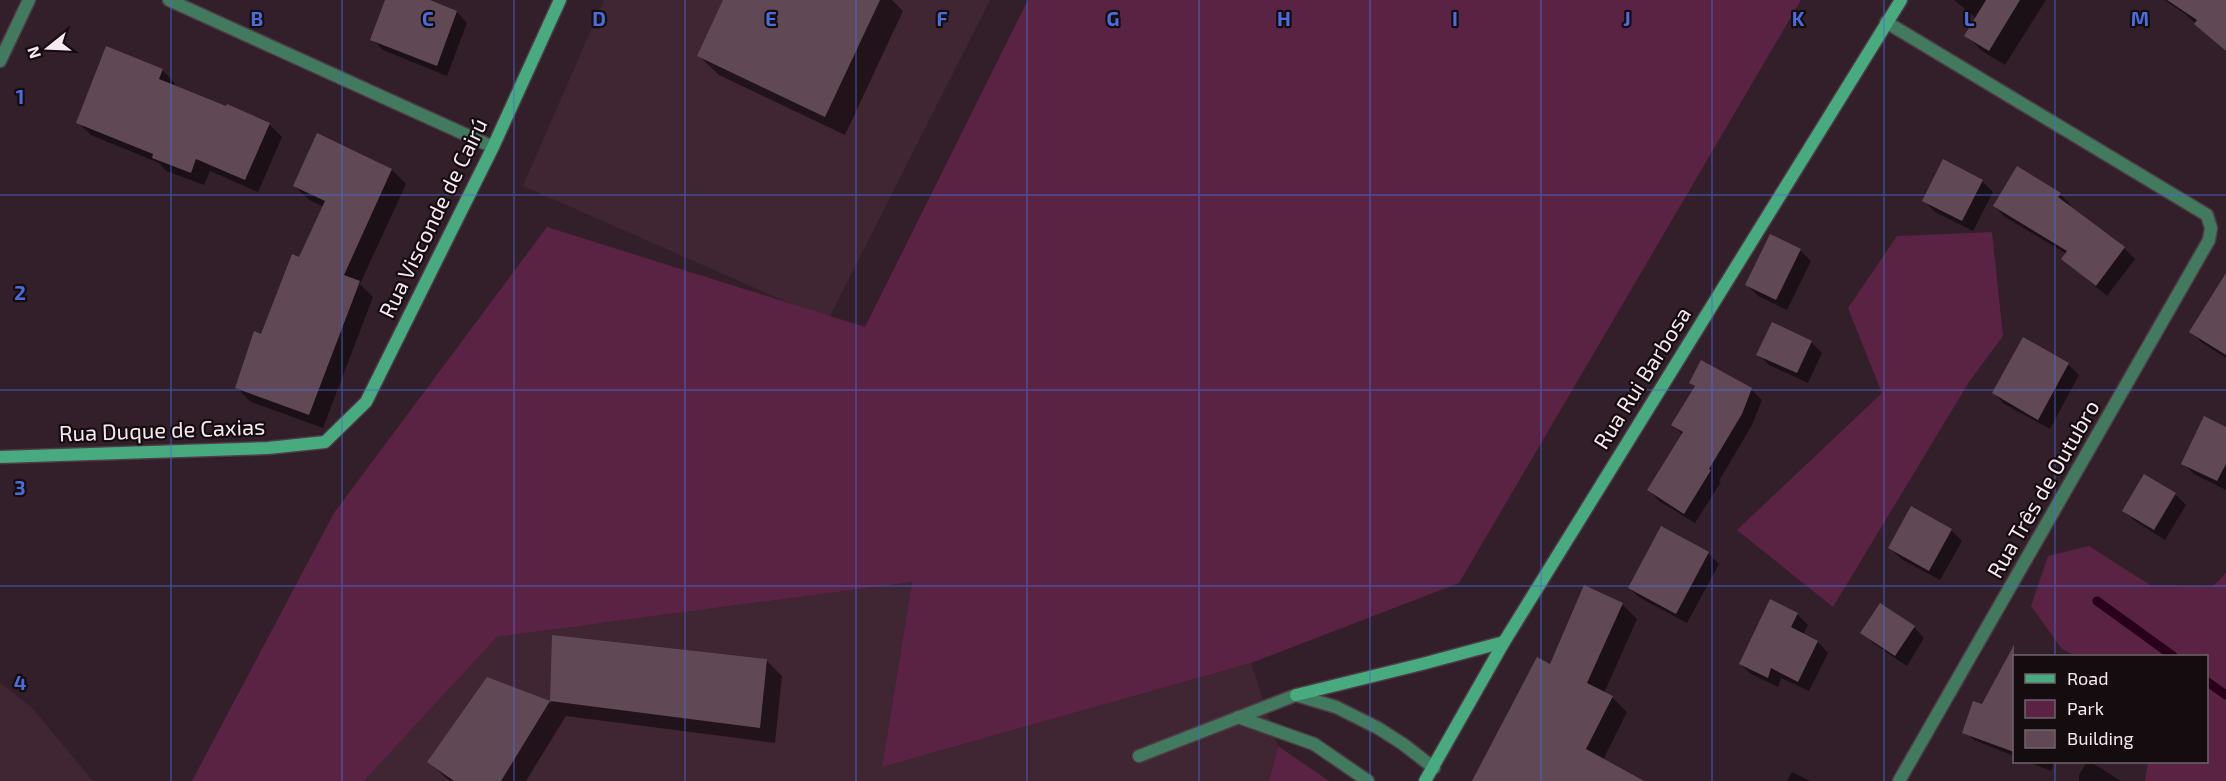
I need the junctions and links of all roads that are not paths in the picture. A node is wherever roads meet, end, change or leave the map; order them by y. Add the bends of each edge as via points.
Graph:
1 (30, 0) edge
2 (169, 0) edge
3 (560, 0) edge
4 (1900, 0) edge
5 (1886, 22) junction
6 (0, 61) edge
7 (493, 147) junction
8 (325, 441) joint
9 (0, 457) edge
10 (1504, 642) junction
11 (1296, 695) junction
12 (1238, 717) junction
13 (1139, 756) dead end
14 (1434, 768) junction
15 (1368, 781) edge
16 (1425, 781) edge
17 (1899, 781) edge

1 - 6 street
2 - 7 street
3 - 7 main road, Rua Visconde de Cairú
4 - 5 main road, Rua Rui Barbosa
5 - 10 main road, Rua Rui Barbosa
5 - 17 street, Rua Três de Outubro via 2207,215 2211,228 2209,240
7 - 8 main road, Rua Visconde de Cairú via 366,402
8 - 9 main road, Rua Duque de Caxias via 268,448
10 - 11 main road
10 - 14 main road, Rua Rui Barbosa
11 - 12 street
11 - 14 street via 1336,707 1378,728
12 - 13 street
12 - 15 street via 1314,744
14 - 16 main road, Rua Rui Barbosa

